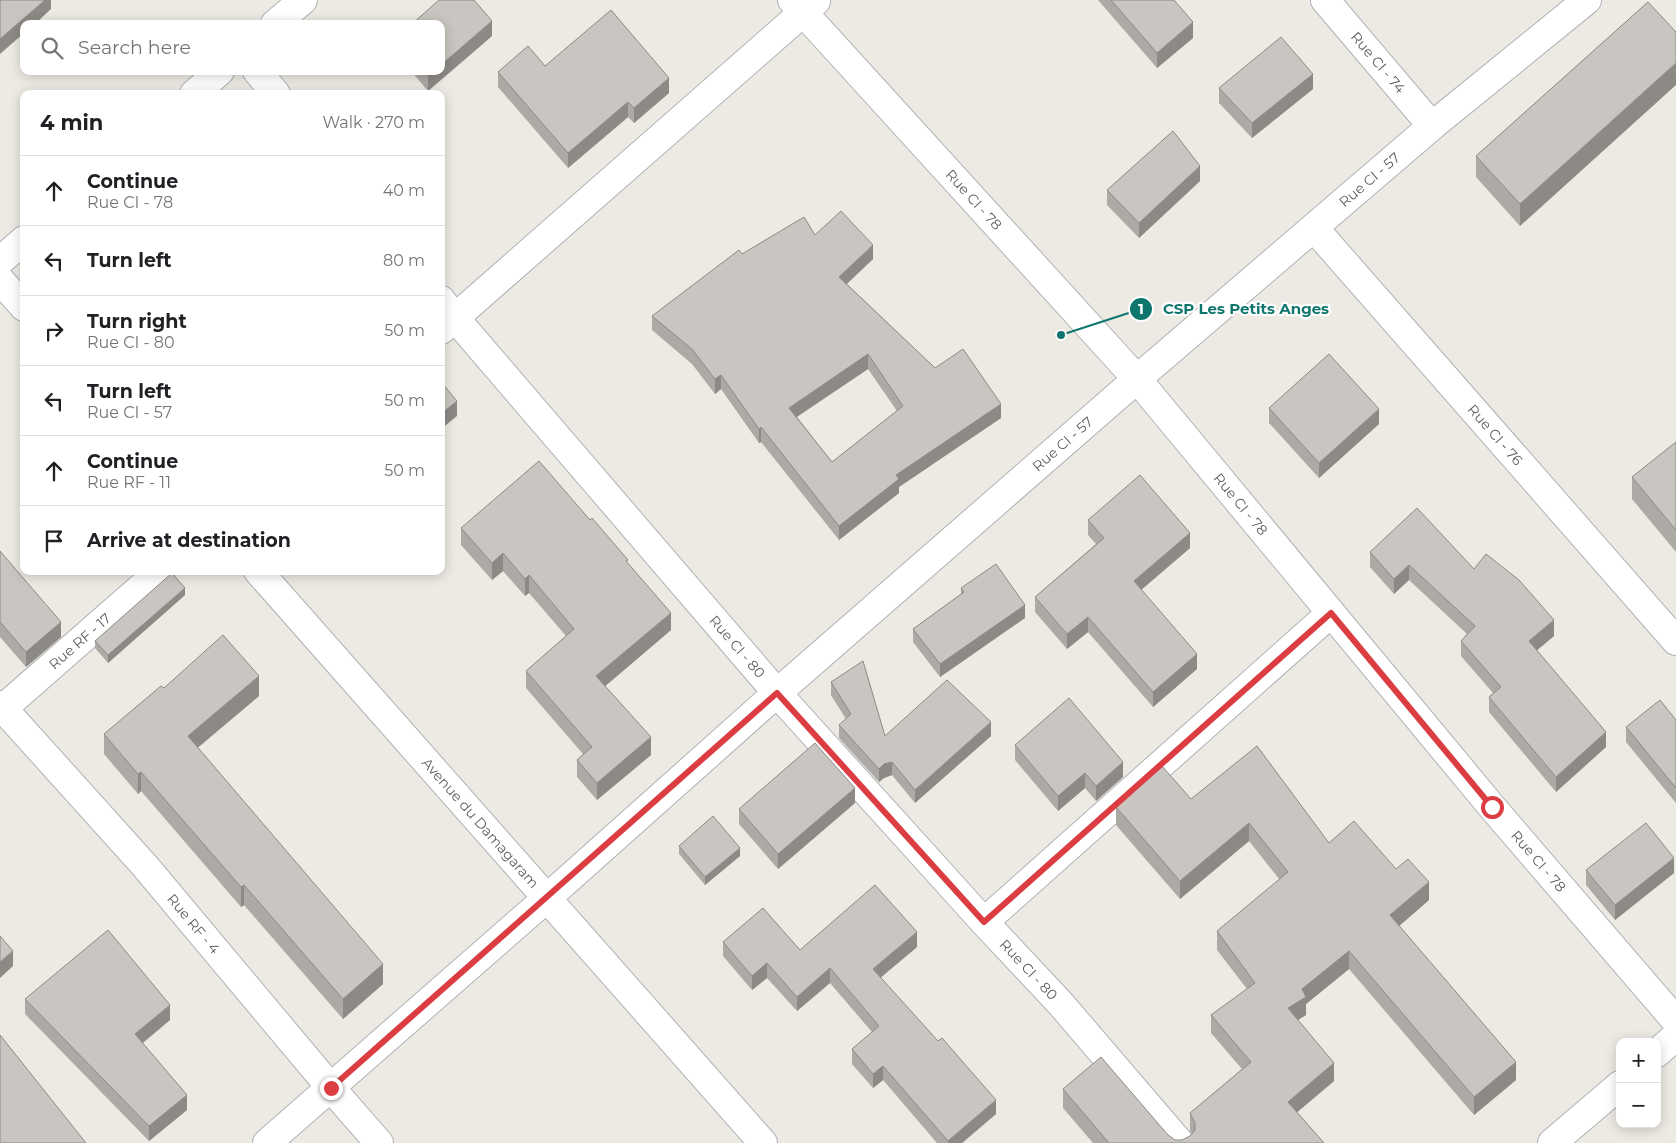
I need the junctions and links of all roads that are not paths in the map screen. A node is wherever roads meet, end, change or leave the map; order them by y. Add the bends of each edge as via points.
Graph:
1 (303, 0) edge
2 (1325, 0) edge
3 (1587, 0) edge
4 (804, 4) edge
5 (280, 20) edge
6 (215, 75) edge
7 (260, 75) edge
8 (199, 90) edge
9 (273, 90) edge
10 (1432, 126) junction
11 (1314, 228) junction
12 (20, 244) edge
13 (0, 261) edge
14 (0, 280) edge
15 (20, 302) edge
16 (446, 316) edge
17 (1137, 379) junction
18 (155, 575) edge
19 (262, 575) edge
20 (1331, 613) junction
21 (1676, 641) edge
22 (777, 693) junction
23 (1, 708) edge
24 (547, 898) junction
25 (984, 922) junction
26 (1676, 1021) edge
27 (1676, 1036) edge
28 (1661, 1049) edge
29 (331, 1088) junction
30 (1616, 1088) edge
31 (267, 1143) edge
32 (379, 1143) edge
33 (763, 1143) edge
34 (1180, 1143) edge
35 (1552, 1143) edge

1 - 5 street
2 - 10 street, Rue CI - 74
3 - 10 street, Rue CI - 57
4 - 16 street
4 - 17 street, Rue CI - 78
6 - 8 street
7 - 9 street
10 - 11 street, Rue CI - 57
11 - 17 street, Rue CI - 57
11 - 21 street, Rue CI - 76
12 - 13 street
14 - 15 street
16 - 22 street, Rue CI - 80
17 - 20 street, Rue CI - 78
17 - 22 street, Rue CI - 57
18 - 23 street, Rue RF - 17
19 - 24 street, Avenue du Damagaram
20 - 25 street
20 - 26 street, Rue CI - 78
22 - 24 street, Rue CI - 57
22 - 25 street, Rue CI - 80
23 - 29 street, Rue RF - 4 via 145,866
24 - 29 street, Rue CI - 57
24 - 33 street, Avenue du Damagaram
25 - 34 street, Rue CI - 80 via 1060,1003
27 - 28 street
29 - 31 street, Rue CI - 57
29 - 32 street, Rue RF - 4
30 - 35 street

